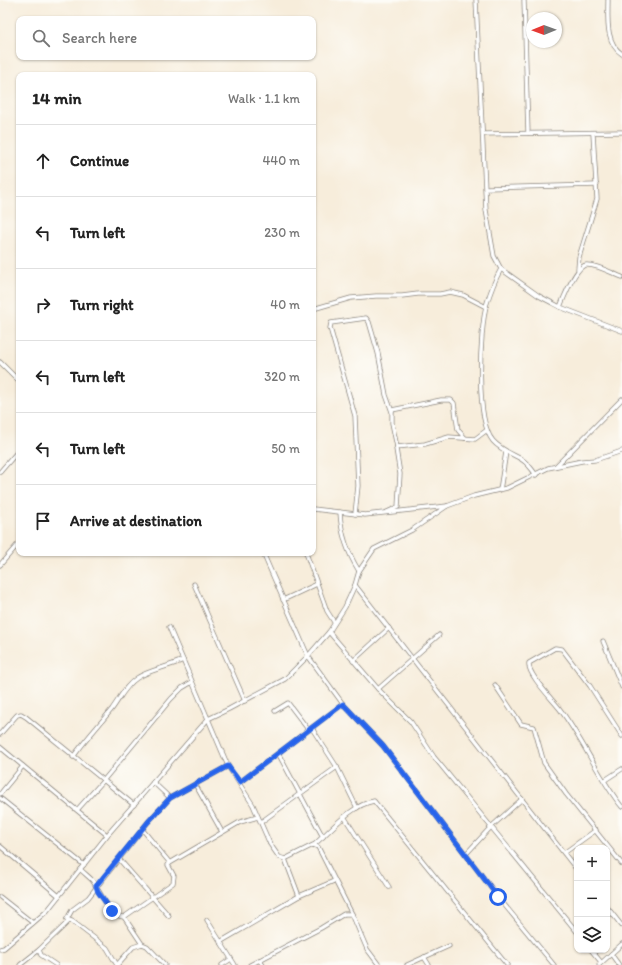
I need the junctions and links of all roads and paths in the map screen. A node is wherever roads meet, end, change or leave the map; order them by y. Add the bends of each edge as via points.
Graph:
1 (476, 0) edge
2 (524, 0) edge
3 (608, 0) edge
4 (622, 54) edge
5 (622, 132) edge
6 (528, 133) junction
7 (483, 134) junction
8 (593, 134) junction
9 (597, 185) junction
10 (486, 188) junction
11 (578, 268) junction
12 (501, 269) junction
13 (622, 277) edge
14 (486, 307) junction
15 (560, 307) junction
16 (316, 308) edge
17 (622, 331) edge
18 (0, 362) edge
19 (16, 378) edge
20 (622, 399) edge
21 (392, 410) junction
22 (487, 430) junction
23 (465, 438) junction
24 (397, 447) junction
25 (622, 451) edge
26 (506, 452) junction
27 (16, 453) edge
28 (555, 466) junction
29 (0, 472) edge
30 (536, 475) junction
31 (500, 490) junction
32 (447, 506) junction
33 (316, 509) edge
34 (340, 512) junction
35 (355, 514) junction
36 (384, 514) junction
37 (16, 547) edge
38 (264, 556) edge
39 (307, 556) edge
40 (0, 565) edge
41 (359, 571) junction
42 (194, 584) dead end
43 (317, 584) junction
44 (356, 585) junction
45 (283, 600) junction
46 (334, 622) junction
47 (169, 627) dead end
48 (389, 628) junction
49 (329, 632) junction
50 (439, 635) dead end
51 (603, 641) dead end
52 (308, 656) junction
53 (414, 658) junction
54 (183, 660) junction
55 (353, 661) junction
56 (192, 682) junction
57 (495, 686) dead end
58 (622, 687) edge
59 (378, 689) junction
60 (244, 701) junction
61 (343, 704) junction
62 (275, 711) dead end
63 (208, 718) junction
64 (312, 729) junction
65 (0, 734) edge
66 (622, 736) edge
67 (0, 747) edge
68 (278, 753) junction
69 (72, 757) junction
70 (23, 766) junction
71 (228, 766) junction
72 (337, 767) junction
73 (622, 769) edge
74 (605, 780) junction
75 (103, 781) junction
76 (153, 782) junction
77 (240, 782) junction
78 (195, 784) junction
79 (0, 794) edge
80 (300, 794) junction
81 (0, 798) edge
82 (170, 798) junction
83 (522, 799) junction
84 (134, 805) junction
85 (622, 807) edge
86 (357, 808) junction
87 (78, 810) junction
88 (258, 817) junction
89 (345, 818) junction
90 (262, 822) junction
91 (491, 827) junction
92 (142, 829) junction
93 (596, 830) junction
94 (222, 832) junction
95 (107, 835) junction
96 (323, 837) junction
97 (313, 845) junction
98 (0, 846) edge
99 (564, 853) junction
100 (466, 854) junction
101 (119, 859) junction
102 (285, 859) junction
103 (170, 863) junction
104 (622, 864) edge
105 (84, 865) junction
106 (574, 866) edge
107 (80, 869) junction
108 (334, 881) junction
109 (96, 886) junction
110 (389, 886) dead end
111 (59, 896) junction
112 (299, 896) junction
113 (0, 897) edge
114 (152, 899) junction
115 (610, 911) edge
116 (352, 914) junction
117 (169, 916) dead end
118 (124, 918) junction
119 (67, 919) junction
120 (207, 920) dead end
121 (33, 923) junction
122 (622, 926) edge
123 (574, 928) edge
124 (220, 942) junction
125 (142, 944) junction
126 (622, 944) edge
127 (449, 946) dead end
128 (0, 950) edge
129 (39, 950) junction
130 (593, 953) edge
131 (611, 954) junction
132 (424, 957) junction
133 (231, 959) junction
134 (259, 960) junction
135 (600, 964) edge
136 (20, 965) edge
137 (56, 965) edge
138 (117, 965) edge
139 (165, 965) edge
140 (222, 965) edge
141 (235, 965) edge
142 (250, 965) edge
143 (263, 965) edge
144 (379, 965) edge
145 (407, 965) edge
146 (429, 965) edge
147 (507, 965) edge
148 (554, 965) edge
149 (619, 965) edge

1 - 7 street
2 - 6 street
3 - 4 street via 609,31 616,50
5 - 8 street
6 - 7 street
6 - 8 street
7 - 10 street
8 - 9 street
9 - 10 street
9 - 11 street via 598,199 579,257
10 - 12 street via 486,210 492,249
11 - 13 street via 591,265
11 - 15 street
12 - 14 street via 490,290
12 - 15 street via 539,296
14 - 16 street via 463,294 450,292 351,298
14 - 22 street via 480,356 483,413
15 - 17 street
18 - 19 street
20 - 28 street
21 - 23 street via 433,401 451,400 454,403 458,430
21 - 24 street
21 - 35 street via 368,320 366,318 331,323 330,328 355,416 358,486
22 - 23 street via 478,438
22 - 26 street via 493,441
23 - 24 street via 449,437 425,444
24 - 36 street via 400,474 398,506
25 - 28 street via 595,460
26 - 30 street via 525,462
26 - 31 street
27 - 29 street
28 - 30 street
30 - 31 street
31 - 32 street
32 - 36 street
32 - 41 street via 412,530 374,549
33 - 34 street
34 - 35 street
34 - 41 street via 341,532 350,557
35 - 36 street
37 - 40 street
38 - 45 street
39 - 43 street
41 - 44 street
42 - 60 street
43 - 45 street
43 - 46 street
44 - 46 street
44 - 48 street
45 - 52 street
46 - 49 street
47 - 54 street
48 - 53 street
48 - 55 street
49 - 52 street
49 - 55 street
50 - 53 street
51 - 58 street
52 - 60 street via 285,679
52 - 61 street
53 - 59 street
53 - 83 street
54 - 56 street
54 - 69 street via 136,678
55 - 59 street
56 - 63 street
56 - 75 street via 171,698
57 - 93 street via 521,724 534,727 544,763
59 - 91 street via 411,722 434,757
60 - 63 street
61 - 64 street
61 - 100 street via 383,746
62 - 64 street via 288,703 307,728
63 - 71 street
63 - 76 street
64 - 68 street
64 - 72 street
65 - 69 street via 17,715 21,714
66 - 74 street via 590,686 562,649 555,648 529,663 536,678 559,708
67 - 70 street
68 - 77 street
68 - 80 street
69 - 75 street
70 - 79 street
70 - 87 street
71 - 77 street
71 - 78 street
72 - 80 street
72 - 86 street
73 - 74 street
74 - 85 street
75 - 84 street
75 - 87 street
76 - 82 street
76 - 84 street
77 - 88 street
78 - 82 street
78 - 94 street
80 - 90 street
80 - 96 street
81 - 105 street
82 - 92 street
83 - 91 street
83 - 99 street
84 - 95 street
86 - 89 street
86 - 147 street via 374,801 380,807
87 - 95 street
88 - 90 street
88 - 94 street via 250,818
89 - 96 street
89 - 110 street
90 - 102 street via 270,844 279,857
91 - 100 street
91 - 123 street
92 - 101 street
92 - 103 street
93 - 99 street
93 - 104 street
94 - 103 street
95 - 105 street
96 - 97 street
97 - 102 street
97 - 108 street via 318,848
98 - 111 street
99 - 106 street
100 - 148 street
101 - 109 street
101 - 114 street
102 - 112 street
103 - 114 street via 168,865 174,876 173,883
105 - 107 street
107 - 109 street
107 - 111 street
108 - 112 street
108 - 116 street
109 - 118 street via 112,911
109 - 119 street via 88,898 72,910
111 - 121 street
112 - 124 street
113 - 121 street
114 - 117 street
114 - 118 street
115 - 122 street
116 - 134 street via 344,914
116 - 144 street via 367,949
118 - 125 street
119 - 129 street via 68,922
119 - 138 street via 72,920 107,948
120 - 124 street
121 - 128 street
124 - 133 street
125 - 138 street via 133,947
125 - 139 street
126 - 131 street
127 - 132 street
129 - 136 street
129 - 137 street via 41,955
130 - 135 street
131 - 135 street
131 - 149 street
132 - 145 street
132 - 146 street
133 - 140 street
133 - 141 street
134 - 142 street
134 - 143 street

